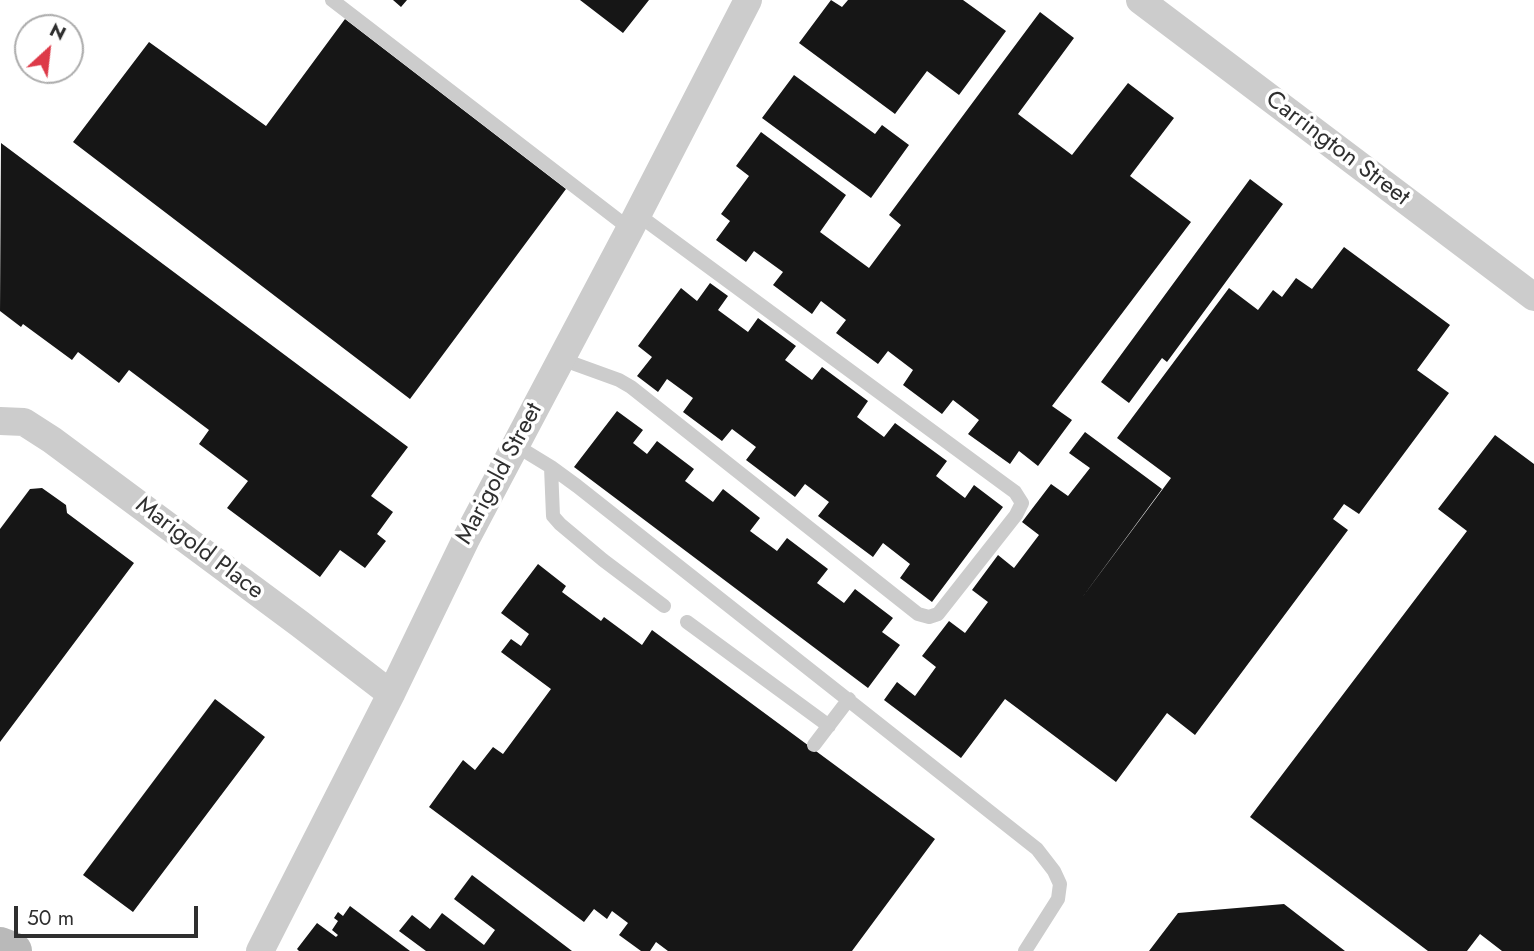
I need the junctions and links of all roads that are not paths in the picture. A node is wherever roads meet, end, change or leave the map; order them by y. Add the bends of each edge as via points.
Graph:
1 (332, 0) edge
2 (748, 0) edge
3 (1140, 0) edge
4 (634, 222) junction
5 (1534, 297) edge
6 (561, 359) junction
7 (0, 421) edge
8 (515, 445) junction
9 (551, 467) junction
10 (664, 606) dead end
11 (687, 622) dead end
12 (390, 694) junction
13 (849, 699) junction
14 (829, 726) junction
15 (814, 745) dead end
16 (0, 946) edge
17 (13, 951) edge
18 (260, 951) edge
19 (1025, 951) edge

1 - 4 lane
2 - 4 street, Marigold Street
3 - 5 street, Carrington Street
4 - 6 street, Marigold Street
4 - 6 lane via 1015,492 1022,503 1016,515 939,614 918,614 631,387
6 - 8 street, Marigold Street
7 - 12 street, Marigold Place via 24,422 52,440
8 - 9 lane
8 - 12 street, Marigold Street
9 - 10 lane via 553,516 559,524
9 - 13 lane
11 - 14 lane
12 - 18 street, Marigold Street
13 - 14 lane
13 - 19 lane via 1037,849 1054,870 1060,884 1058,899
14 - 15 lane
16 - 17 main road

